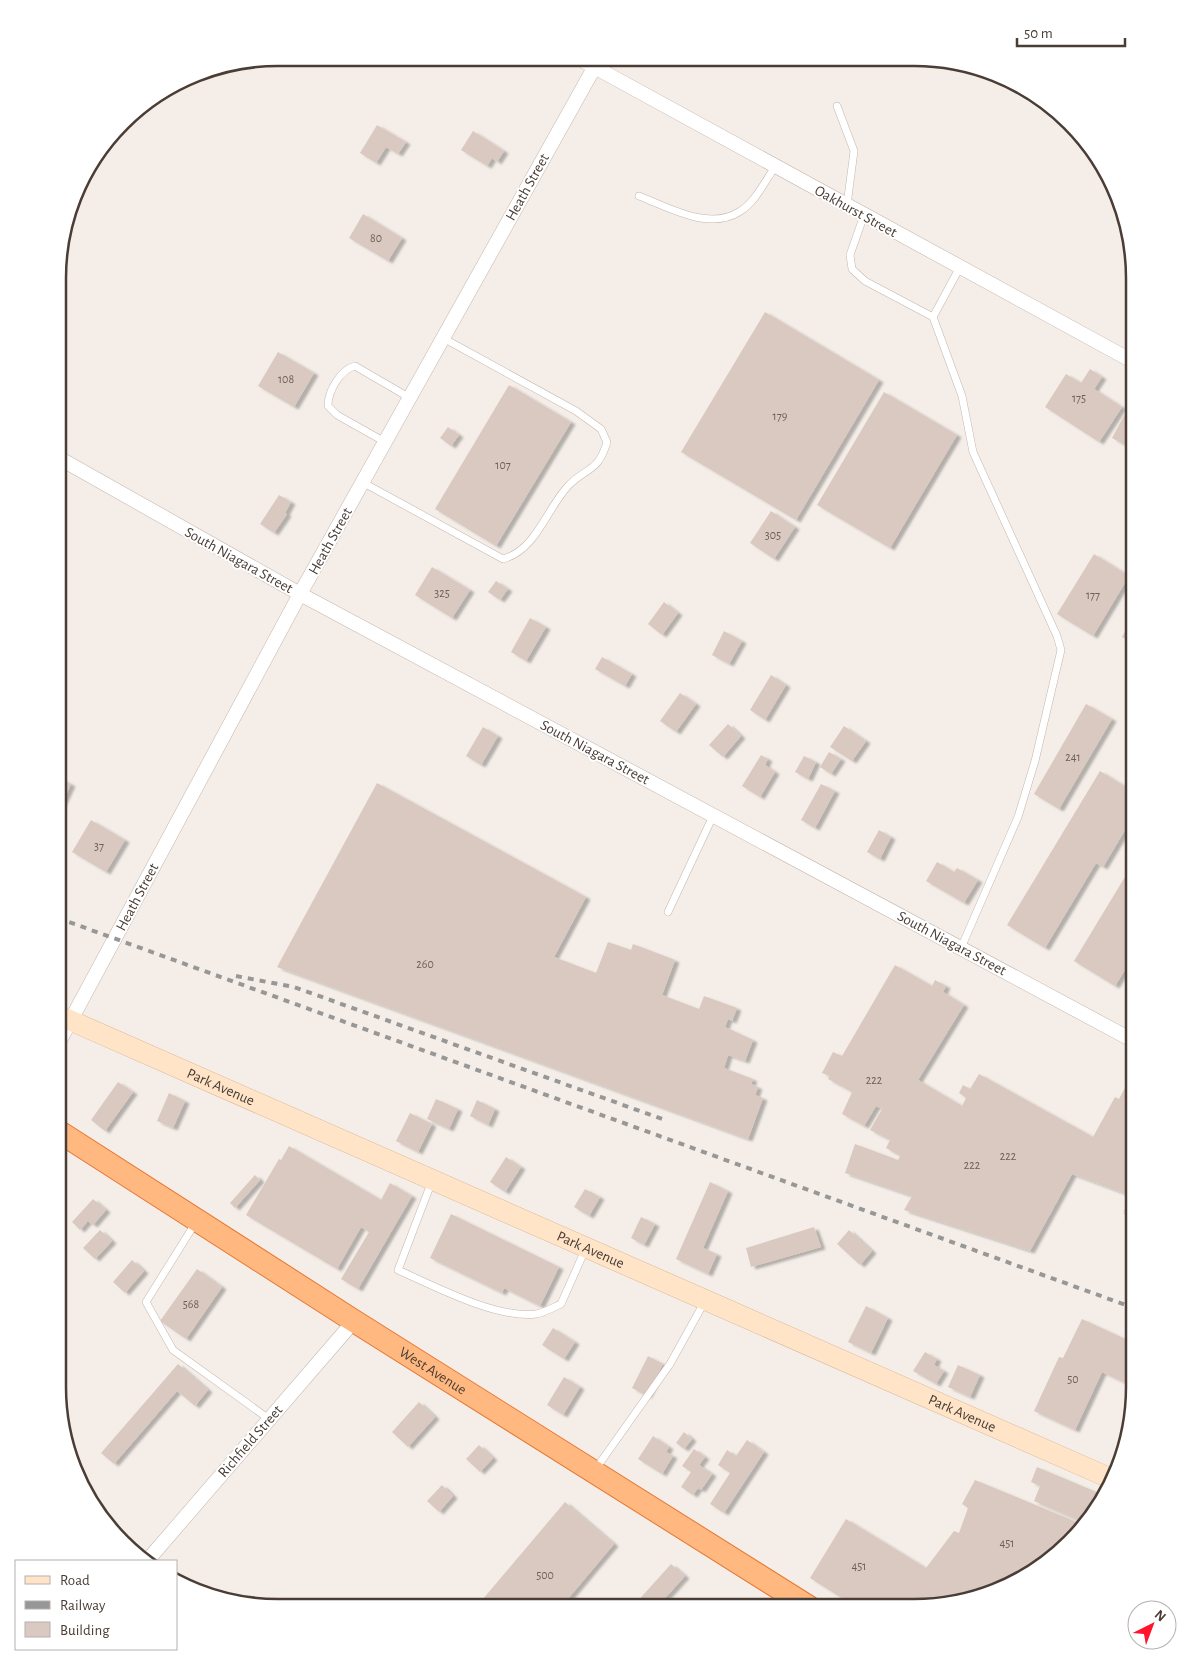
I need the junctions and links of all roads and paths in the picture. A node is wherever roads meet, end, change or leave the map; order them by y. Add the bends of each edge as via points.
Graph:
1 (591, 66) edge
2 (594, 68) junction
3 (838, 106) dead end
4 (775, 166) junction
5 (639, 196) dead end
6 (847, 206) junction
7 (864, 215) junction
8 (960, 267) junction
9 (932, 317) junction
10 (443, 338) junction
11 (1126, 358) edge
12 (410, 398) junction
13 (385, 442) junction
14 (66, 462) edge
15 (362, 482) junction
16 (300, 594) junction
17 (713, 816) junction
18 (668, 912) dead end
19 (961, 948) junction
20 (66, 1011) edge
21 (66, 1020) edge
22 (1126, 1037) edge
23 (66, 1136) edge
24 (432, 1180) junction
25 (197, 1220) junction
26 (586, 1248) junction
27 (706, 1301) junction
28 (354, 1321) junction
29 (269, 1419) junction
30 (594, 1472) junction
31 (1106, 1476) edge
32 (150, 1556) edge
33 (796, 1599) edge

1 - 2 street, Oakhurst Street
2 - 4 street, Oakhurst Street
2 - 10 street, Heath Street
3 - 6 lane via 854,151
4 - 5 lane via 754,197 739,212 717,220 688,215
4 - 6 street, Oakhurst Street
6 - 7 street, Oakhurst Street
7 - 8 street, Oakhurst Street
7 - 9 lane via 850,255 852,269 865,281
8 - 9 lane
8 - 11 street, Oakhurst Street
9 - 19 lane via 962,396 973,452 1057,636 1060,650 1035,761 1018,817
10 - 12 street, Heath Street
10 - 15 lane via 576,411 601,429 607,442 598,464 568,485 527,545 516,555 503,558
12 - 13 street, Heath Street
12 - 13 lane via 355,366 341,375 328,399 328,406 337,415
13 - 15 street, Heath Street
14 - 16 street, South Niagara Street
15 - 16 street, Heath Street
16 - 17 street, South Niagara Street
16 - 20 street, Heath Street
17 - 18 lane
17 - 19 street, South Niagara Street
19 - 22 street, South Niagara Street
21 - 24 main road, Park Avenue
23 - 25 highway, West Avenue
24 - 26 main road, Park Avenue
24 - 26 lane via 398,1270 460,1298 509,1313 537,1314 561,1304
25 - 28 highway, West Avenue
25 - 29 lane via 146,1302 173,1350
26 - 27 main road, Park Avenue
27 - 30 lane via 670,1364
27 - 31 main road, Park Avenue
28 - 29 street, Richfield Street
28 - 30 highway, West Avenue
29 - 32 street, Richfield Street
30 - 33 highway, West Avenue

